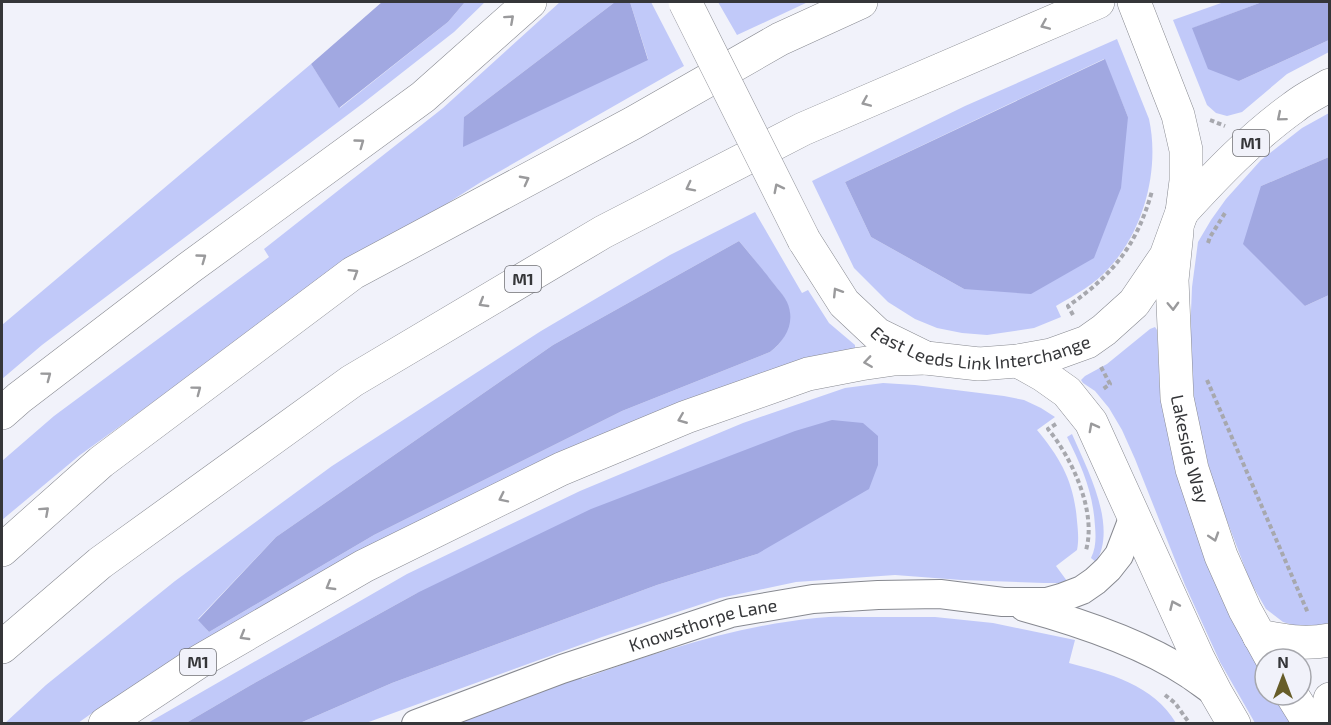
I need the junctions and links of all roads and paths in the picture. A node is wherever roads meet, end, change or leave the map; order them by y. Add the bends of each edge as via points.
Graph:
1 (531, 2) edge
2 (685, 2) edge
3 (861, 2) edge
4 (1098, 2) edge
5 (1134, 2) edge
6 (1329, 85) edge
7 (1155, 183) dead end
8 (1226, 211) dead end
9 (1179, 219) junction
10 (1207, 245) dead end
11 (1068, 306) dead end
12 (926, 358) junction
13 (1018, 361) junction
14 (1205, 375) dead end
15 (2, 413) edge
16 (1048, 429) dead end
17 (1134, 516) junction
18 (2, 550) edge
19 (1084, 555) dead end
20 (1003, 602) junction
21 (1321, 630) edge
22 (2, 647) edge
23 (1265, 647) edge
24 (1162, 692) dead end
25 (1215, 693) junction
26 (1329, 699) edge
27 (1300, 707) edge
28 (105, 723) edge
29 (416, 723) edge
30 (1190, 723) edge
31 (1234, 723) edge
32 (1310, 723) edge
33 (1324, 723) edge

15 -> 1 main road via 189,268 423,97
12 -> 2 main road, East Leeds Link Interchange, bridge via 877,334 844,303 804,240
18 -> 3 main road via 101,462 353,273 633,123 780,39
4 -> 22 main road, M1 via 803,129 593,238 352,381 100,563
5 - 9 main road, East Leeds Link Interchange via 1178,115 1186,150 1186,181
6 -> 9 main road, M1 via 1294,106 1246,147 1213,178
7 - 11 path via 1135,237 1114,269
8 - 10 path
9 - 13 main road, East Leeds Link Interchange via 1166,256 1134,303 1104,330 1087,342 1052,356
9 -> 23 main road, Lakeside Way via 1172,279 1177,398 1192,469 1221,556
12 - 13 main road, East Leeds Link Interchange via 979,364
12 -> 28 main road, M1 via 894,359 808,374 686,417 561,469 364,566 200,661
17 -> 13 main road via 1091,422 1067,392
14 - 21 path
16 - 19 path via 1074,469 1083,496 1088,524
17 - 20 street, Knowsthorpe Lane via 1119,555 1082,590 1047,602
25 -> 17 main road
20 - 25 street, Knowsthorpe Lane via 1100,631 1188,673
20 - 29 street, Knowsthorpe Lane via 940,594 878,595 813,599 731,613
21 - 23 main road via 1316,643 1289,642
24 - 30 path
25 - 31 main road
26 - 33 main road
27 - 32 main road

